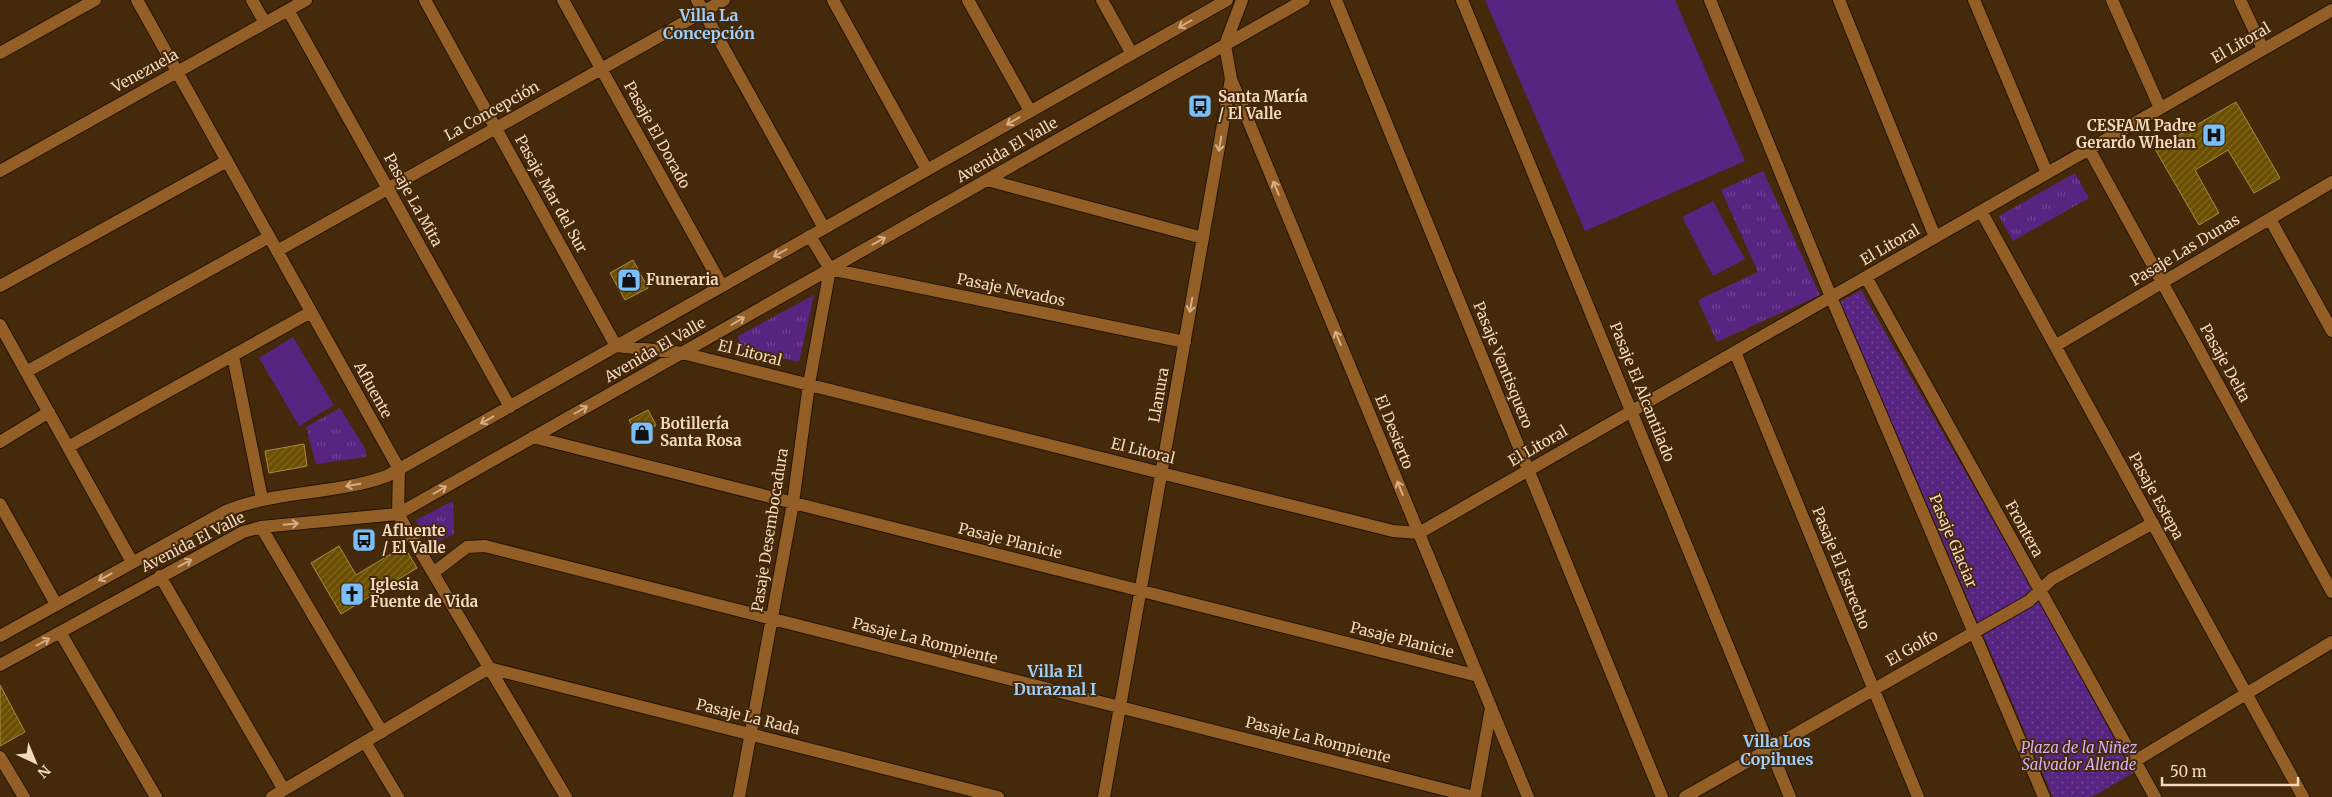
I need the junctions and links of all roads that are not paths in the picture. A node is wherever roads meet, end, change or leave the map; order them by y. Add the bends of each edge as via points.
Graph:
1 (95, 0) edge
2 (137, 0) edge
3 (252, 0) edge
4 (306, 0) edge
5 (425, 0) edge
6 (563, 0) edge
7 (697, 0) edge
8 (724, 0) edge
9 (833, 0) edge
10 (968, 0) edge
11 (1102, 0) edge
12 (1227, 0) edge
13 (1242, 0) edge
14 (1304, 0) edge
15 (1336, 0) edge
16 (1462, 0) edge
17 (1710, 0) edge
18 (1839, 0) edge
19 (1974, 0) edge
20 (2112, 0) edge
21 (2240, 0) edge
22 (288, 10) junction
23 (2332, 10) edge
24 (703, 12) junction
25 (265, 23) junction
26 (1225, 45) junction
27 (2263, 49) junction
28 (0, 53) edge
29 (1132, 54) junction
30 (601, 69) junction
31 (178, 72) junction
32 (1231, 79) junction
33 (2160, 108) junction
34 (1030, 112) junction
35 (496, 128) junction
36 (2089, 149) junction
37 (227, 161) junction
38 (928, 170) junction
39 (0, 171) edge
40 (2048, 173) junction
41 (986, 180) junction
42 (2332, 182) edge
43 (388, 188) junction
44 (1981, 211) junction
45 (2270, 219) junction
46 (824, 228) junction
47 (810, 236) junction
48 (269, 237) junction
49 (1935, 237) junction
50 (1203, 238) junction
51 (277, 251) junction
52 (830, 269) junction
53 (1866, 277) junction
54 (2162, 283) junction
55 (0, 286) edge
56 (722, 286) junction
57 (1831, 297) junction
58 (311, 312) junction
59 (0, 325) edge
60 (2332, 330) edge
61 (1185, 342) junction
62 (616, 346) junction
63 (2055, 346) junction
64 (1734, 352) junction
65 (682, 353) junction
66 (233, 356) junction
67 (26, 372) junction
68 (809, 384) junction
69 (510, 407) junction
70 (1632, 411) junction
71 (49, 412) junction
72 (533, 437) junction
73 (0, 442) edge
74 (68, 447) junction
75 (399, 469) junction
76 (1528, 470) junction
77 (1162, 473) junction
78 (262, 499) junction
79 (793, 503) junction
80 (0, 504) edge
81 (398, 514) junction
82 (2152, 523) junction
83 (261, 527) junction
84 (1419, 533) junction
85 (132, 562) junction
86 (433, 573) junction
87 (160, 576) junction
88 (2040, 590) junction
89 (1140, 591) junction
90 (2332, 592) edge
91 (56, 604) junction
92 (772, 619) junction
93 (1974, 631) junction
94 (60, 632) junction
95 (0, 636) edge
96 (2332, 642) edge
97 (0, 665) edge
98 (489, 668) junction
99 (1478, 676) junction
100 (1874, 689) junction
101 (2246, 694) junction
102 (1120, 707) junction
103 (1491, 708) junction
104 (382, 732) junction
105 (750, 734) junction
106 (365, 742) junction
107 (1769, 748) junction
108 (0, 757) edge
109 (2134, 761) junction
110 (284, 790) junction
111 (24, 797) edge
112 (156, 797) edge
113 (272, 797) edge
114 (398, 797) edge
115 (566, 797) edge
116 (739, 797) edge
117 (998, 797) edge
118 (1104, 797) edge
119 (1474, 797) edge
120 (1528, 797) edge
121 (1662, 797) edge
122 (1685, 797) edge
123 (1790, 797) edge
124 (1918, 797) edge
125 (2044, 797) edge
126 (2154, 797) edge
127 (2302, 797) edge

1 - 28 street
2 - 31 street, Afluente
3 - 25 street
4 - 22 street, Venezuela
5 - 35 street, Pasaje Mar del Sur
6 - 30 street, Pasaje El Dorado
7 - 24 street
8 - 24 street, La Concepción
9 - 38 street
10 - 34 street
11 - 29 street
12 -> 29 street, Avenida El Valle
13 - 26 street
14 - 26 street, Avenida El Valle
15 - 76 street, Pasaje Ventisquero
16 - 70 street, Pasaje El Alcantilado
17 - 57 street
18 - 49 street
19 - 40 street
20 - 33 street
21 - 27 street
22 - 25 street, Venezuela
22 - 43 street, Pasaje La Mita
23 - 27 street, El Litoral
24 - 30 street, La Concepción
24 - 46 street
25 - 31 street, Venezuela
26 - 32 street, Llanura
26 - 41 street, Avenida El Valle
27 - 33 street, El Litoral
29 - 34 street, Avenida El Valle
30 - 35 street, La Concepción
30 - 56 street, Pasaje El Dorado
31 - 37 street, Afluente
31 - 39 street, Venezuela
32 -> 50 street, Llanura
84 -> 32 street, El Desierto
33 - 36 street, El Litoral
34 -> 38 street, Avenida El Valle
35 - 43 street, La Concepción
35 - 62 street, Pasaje Mar del Sur
36 - 40 street, El Litoral
36 - 54 street, Pasaje Delta
37 - 48 street, Afluente
37 - 55 street
38 - 46 street, Avenida El Valle
40 - 44 street, El Litoral
41 - 50 street
52 -> 41 street, Avenida El Valle
42 - 45 street, Pasaje Las Dunas
43 - 51 street, La Concepción
43 - 69 street, Pasaje La Mita
44 - 49 street, El Litoral
44 - 63 street, Pasaje Estepa
45 - 54 street, Pasaje Las Dunas
45 - 60 street
46 - 47 street, Avenida El Valle
47 - 52 street
47 -> 56 street, Avenida El Valle
48 - 51 street, Afluente
48 - 67 street
49 - 53 street, El Litoral
50 -> 61 street, Llanura
51 - 58 street, Afluente
52 - 61 street, Pasaje Nevados
65 -> 52 street, Avenida El Valle
52 - 68 street, Pasaje Desembocadura
53 - 57 street, El Litoral
53 - 88 street, Frontera
54 - 63 street, Pasaje Las Dunas
54 - 90 street, Pasaje Delta
56 - 62 street, Avenida El Valle
57 - 64 street, El Litoral
57 - 93 street, Pasaje Glaciar
58 - 66 street
58 - 75 street, Afluente
59 - 67 street
61 - 77 street, Llanura
62 - 65 street
62 - 69 street, Avenida El Valle
63 - 82 street, Pasaje Estepa
64 - 70 street, El Litoral
64 - 100 street, Pasaje El Estrecho
65 - 68 street, El Litoral
72 -> 65 street, Avenida El Valle
66 - 74 street
66 - 78 street
67 - 71 street
68 - 77 street, El Litoral
68 - 79 street, Pasaje Desembocadura
69 -> 75 street, Avenida El Valle
70 - 76 street, El Litoral
70 - 107 street, Pasaje El Alcantilado
71 - 73 street
71 - 74 street
72 - 79 street, Pasaje Planicie
81 -> 72 street, Avenida El Valle
74 - 85 street
75 -> 78 street, Avenida El Valle via 361,484
75 - 81 street
76 - 84 street, El Litoral
76 - 121 street, Pasaje Ventisquero
77 - 84 street, El Litoral via 1392,531
77 - 89 street, Llanura
78 - 85 street, Avenida El Valle via 215,516
79 - 89 street, Pasaje Planicie
79 - 92 street, Pasaje Desembocadura
80 - 91 street
83 -> 81 street, Avenida El Valle
81 - 86 street
82 - 88 street, El Golfo
82 - 101 street, Pasaje Estepa
87 -> 83 street, Avenida El Valle via 243,532
83 - 104 street
84 - 99 street, El Desierto
85 -> 91 street, Avenida El Valle
86 - 92 street, Pasaje La Rompiente via 467,547 479,545
86 - 98 street
87 - 94 street, Avenida El Valle
87 - 110 street
88 - 93 street, El Golfo via 2029,601
88 - 109 street, Frontera
89 - 99 street, Pasaje Planicie
89 - 102 street, Llanura
91 - 95 street, Avenida El Valle
92 - 102 street, Pasaje La Rompiente
92 - 105 street, Pasaje Desembocadura
93 - 100 street, El Golfo
93 - 125 street, Pasaje Glaciar
97 -> 94 street, Avenida El Valle
94 - 112 street
96 - 101 street
98 - 104 street
98 - 105 street, Pasaje La Rada
98 - 115 street
99 - 103 street, El Desierto
100 - 107 street, El Golfo
100 - 124 street, Pasaje El Estrecho
101 - 109 street
101 - 127 street, Pasaje Estepa
102 - 118 street, Llanura
102 - 119 street, Pasaje La Rompiente
103 - 119 street
103 - 120 street, El Desierto
104 - 106 street
105 - 116 street, Pasaje Desembocadura
105 - 117 street, Pasaje La Rada
106 - 110 street
106 - 114 street
107 - 122 street, El Golfo
107 - 123 street, Pasaje El Alcantilado
108 - 111 street
109 - 126 street, Frontera
110 - 113 street

